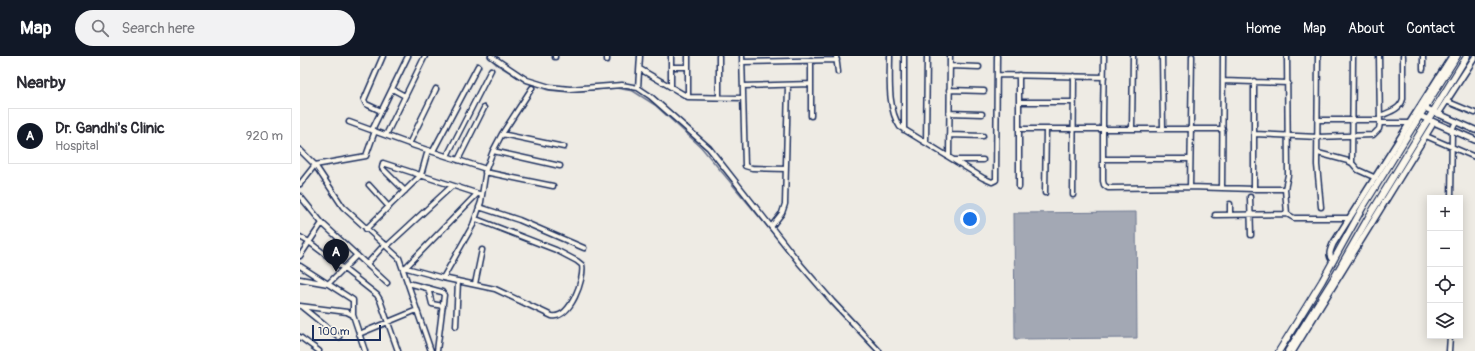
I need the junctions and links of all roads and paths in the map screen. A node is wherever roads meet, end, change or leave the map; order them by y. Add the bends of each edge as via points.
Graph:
1 (383, 56) edge
2 (408, 56) edge
3 (425, 56) edge
4 (491, 56) edge
5 (640, 56) edge
6 (671, 56) edge
7 (688, 56) edge
8 (719, 56) edge
9 (742, 56) edge
10 (890, 56) edge
11 (904, 56) edge
12 (927, 56) edge
13 (950, 56) edge
14 (997, 56) edge
15 (1104, 56) edge
16 (1133, 56) edge
17 (1162, 56) edge
18 (1192, 56) edge
19 (1223, 56) edge
20 (1287, 56) edge
21 (1318, 56) edge
22 (1354, 56) edge
23 (1379, 56) edge
24 (1403, 56) edge
25 (1423, 56) edge
26 (1452, 56) edge
27 (1457, 56) edge
28 (1467, 56) edge
29 (1475, 57) edge
30 (836, 58) edge
31 (811, 60) junction
32 (742, 62) junction
33 (478, 66) dead end
34 (950, 66) junction
35 (688, 67) junction
36 (979, 67) dead end
37 (671, 68) junction
38 (640, 69) junction
39 (1423, 69) dead end
40 (491, 70) dead end
41 (838, 72) dead end
42 (997, 75) junction
43 (1019, 75) junction
44 (1074, 76) junction
45 (1104, 77) junction
46 (1223, 81) junction
47 (1254, 81) junction
48 (1288, 83) junction
49 (810, 84) junction
50 (788, 85) junction
51 (743, 86) junction
52 (671, 87) junction
53 (532, 88) dead end
54 (638, 88) junction
55 (392, 89) junction
56 (436, 89) dead end
57 (950, 90) junction
58 (984, 91) dead end
59 (405, 96) junction
60 (688, 96) junction
61 (719, 98) junction
62 (743, 98) junction
63 (1446, 101) junction
64 (1019, 102) junction
65 (1073, 102) junction
66 (484, 108) dead end
67 (1425, 108) junction
68 (381, 111) junction
69 (1436, 113) junction
70 (1475, 113) edge
71 (949, 114) junction
72 (982, 114) dead end
73 (811, 116) dead end
74 (1420, 116) junction
75 (1428, 119) junction
76 (1318, 120) junction
77 (1353, 120) junction
78 (1380, 120) junction
79 (1456, 121) junction
80 (349, 122) dead end
81 (1434, 122) junction
82 (1410, 123) junction
83 (1073, 128) junction
84 (1103, 128) junction
85 (1132, 128) junction
86 (1163, 128) junction
87 (1192, 128) junction
88 (1019, 129) junction
89 (1046, 129) junction
90 (1223, 129) junction
91 (904, 130) junction
92 (1452, 130) junction
93 (1475, 130) edge
94 (374, 131) junction
95 (502, 134) junction
96 (1254, 134) junction
97 (386, 135) junction
98 (949, 135) junction
99 (1288, 135) junction
100 (983, 136) dead end
101 (1426, 136) junction
102 (1318, 137) junction
103 (1353, 137) junction
104 (1475, 140) edge
105 (926, 143) junction
106 (409, 144) junction
107 (564, 147) dead end
108 (1452, 147) junction
109 (300, 150) edge
110 (428, 150) junction
111 (493, 151) junction
112 (433, 152) junction
113 (1318, 153) junction
114 (447, 156) junction
115 (949, 157) junction
116 (1475, 157) edge
117 (1103, 158) junction
118 (1190, 159) junction
119 (458, 160) junction
120 (953, 160) junction
121 (983, 160) dead end
122 (1352, 163) junction
123 (315, 165) junction
124 (560, 166) dead end
125 (786, 169) junction
126 (485, 170) junction
127 (421, 175) junction
128 (1376, 178) junction
129 (300, 184) edge
130 (369, 185) dead end
131 (452, 186) junction
132 (553, 186) dead end
133 (1019, 187) dead end
134 (1190, 187) junction
135 (1222, 188) junction
136 (1254, 188) junction
137 (1285, 189) junction
138 (405, 191) junction
139 (1045, 193) dead end
140 (480, 194) junction
141 (1073, 195) dead end
142 (1451, 195) edge
143 (300, 196) edge
144 (1250, 197) dead end
145 (1230, 204) dead end
146 (389, 207) junction
147 (479, 207) junction
148 (1321, 207) dead end
149 (1287, 214) junction
150 (1215, 215) dead end
151 (1230, 215) junction
152 (1250, 215) junction
153 (1350, 218) junction
154 (476, 219) junction
155 (322, 223) junction
156 (771, 227) junction
157 (366, 230) junction
158 (1250, 235) dead end
159 (300, 237) edge
160 (308, 242) junction
161 (386, 245) junction
162 (584, 248) dead end
163 (1340, 248) junction
164 (482, 250) dead end
165 (1348, 253) junction
166 (357, 255) junction
167 (300, 256) edge
168 (1333, 261) junction
169 (367, 264) junction
170 (300, 266) edge
171 (404, 267) junction
172 (344, 268) junction
173 (443, 278) junction
174 (300, 279) edge
175 (458, 281) junction
176 (387, 283) dead end
177 (408, 283) junction
178 (328, 284) junction
179 (475, 284) junction
180 (428, 288) junction
181 (301, 306) edge
182 (443, 306) junction
183 (417, 310) junction
184 (352, 315) junction
185 (388, 322) junction
186 (456, 326) dead end
187 (359, 334) junction
188 (300, 337) edge
189 (339, 337) dead end
190 (1450, 339) edge
191 (312, 349) edge
192 (319, 351) edge
193 (365, 351) edge
194 (398, 351) edge
195 (431, 351) edge
196 (437, 351) edge
197 (879, 351) edge
198 (1279, 351) edge
199 (1288, 351) edge
200 (1293, 351) edge
201 (1449, 351) edge

1 - 68 street via 364,100 366,104
2 - 55 street
3 - 59 street
4 - 54 street via 523,78 550,87 570,89 622,85
5 - 38 street
6 - 37 street
7 - 35 street
8 - 61 street
9 - 32 street
10 - 91 street via 890,99 897,124
11 - 91 street
12 - 105 street
13 - 34 street
14 - 42 street
15 - 45 street
16 - 85 street
17 - 86 street
18 - 87 street
19 - 46 street
20 - 48 street
21 - 76 street
22 - 77 street
23 - 78 street
24 - 78 street via 1402,104
25 - 39 street
26 - 82 street
27 - 67 main road
28 - 69 main road
29 - 63 street
30 - 31 street
30 - 41 street
31 - 32 street
31 - 49 street
32 - 51 street
33 - 112 street
34 - 36 street
34 - 57 street
35 - 37 street
35 - 60 street
37 - 52 street
38 - 52 street
38 - 54 street
40 - 114 street
42 - 43 street
42 - 120 street via 996,180 987,181
43 - 44 street
43 - 64 street
44 - 45 street
44 - 65 street
45 - 84 street
46 - 47 street
46 - 90 street
47 - 48 street
47 - 96 street
48 - 99 street
49 - 50 street
49 - 73 street
50 - 51 street
50 - 125 street
51 - 62 street
52 - 60 street
53 - 95 street
54 - 156 street via 709,148
55 - 59 street
55 - 68 street
56 - 106 street
57 - 58 street
57 - 71 street
59 - 97 street
60 - 61 street
61 - 62 street
62 - 125 street via 745,166
63 - 69 street
63 - 70 street
64 - 65 street
64 - 88 street
65 - 83 street
66 - 119 street
67 - 69 street
67 - 74 main road
68 - 94 street
69 - 75 main road
69 - 79 street
71 - 72 street
71 - 98 street
74 - 75 street
74 - 163 main road
75 - 81 street
75 - 165 main road
76 - 77 street
76 - 102 street
77 - 78 street
77 - 103 street
78 - 82 street
78 - 103 street via 1379,130 1373,135
79 - 92 street
79 - 93 street
80 - 94 street
81 - 92 street
81 - 101 street
82 - 128 street
83 - 84 street
83 - 89 street
83 - 141 street
84 - 85 street
84 - 117 street
85 - 86 street
86 - 87 street
87 - 90 street
87 - 118 street
88 - 89 street
88 - 133 street
89 - 139 street
90 - 135 street
91 - 105 street
92 - 104 street
92 - 108 street
94 - 97 street
94 - 123 street via 364,157
95 - 107 street
95 - 111 street
96 - 99 street
96 - 136 street
97 - 106 street
98 - 100 street
98 - 115 street
99 - 102 street
99 - 137 street via 1288,176
101 - 108 street
101 - 200 street
102 - 103 street
102 - 113 street
103 - 122 street
105 - 115 street
106 - 110 street
108 - 116 street
108 - 142 street
109 - 123 street
110 - 112 street
110 - 127 street
111 - 124 street
111 - 126 street
112 - 114 street
113 - 122 street
113 - 148 street
114 - 119 street
115 - 120 street
117 - 118 street
117 - 134 street via 1104,185 1108,188
118 - 134 street
119 - 126 street
120 - 121 street
122 - 128 street via 1358,170
123 - 129 street
123 - 157 street via 343,207
125 - 156 street via 785,208
126 - 132 street
126 - 140 street
127 - 131 street
127 - 138 street
127 - 138 street via 383,163 382,168
128 - 153 street
130 - 146 street
131 - 140 street
131 - 161 street
134 - 135 street
135 - 136 street
136 - 137 street
137 - 149 street
138 - 146 street
140 - 147 street
140 - 171 street
143 - 155 street
144 - 152 street
145 - 151 street
146 - 157 street
147 - 154 street
147 - 162 street via 519,220
149 - 152 street
149 - 153 street via 1294,218
150 - 151 street
151 - 152 street
152 - 158 street
153 - 168 street via 1330,252
154 - 173 street
154 - 179 street via 556,250 577,261 582,267 579,288 564,312 558,316 552,316 500,290
155 - 160 street
155 - 166 street
156 - 197 street via 806,271
157 - 161 street
159 - 160 street
160 - 167 street
160 - 172 street
161 - 169 street
161 - 171 street
163 - 165 main road
163 - 168 main road
164 - 179 street
165 - 199 main road
166 - 169 street
166 - 172 street
168 - 198 main road
169 - 176 street
170 - 178 street
171 - 173 street
171 - 177 street
172 - 178 street
172 - 185 street via 376,295
173 - 175 street
174 - 178 street
175 - 179 street
175 - 186 street
177 - 180 street
177 - 183 street
178 - 184 street via 353,300
180 - 182 street via 432,304
180 - 182 street via 444,294
181 - 184 street via 347,312
181 - 189 street
182 - 196 street
183 - 185 street
183 - 195 street
184 - 187 street
185 - 187 street
185 - 194 street
187 - 193 street
188 - 191 street
190 - 201 street
191 - 192 street

